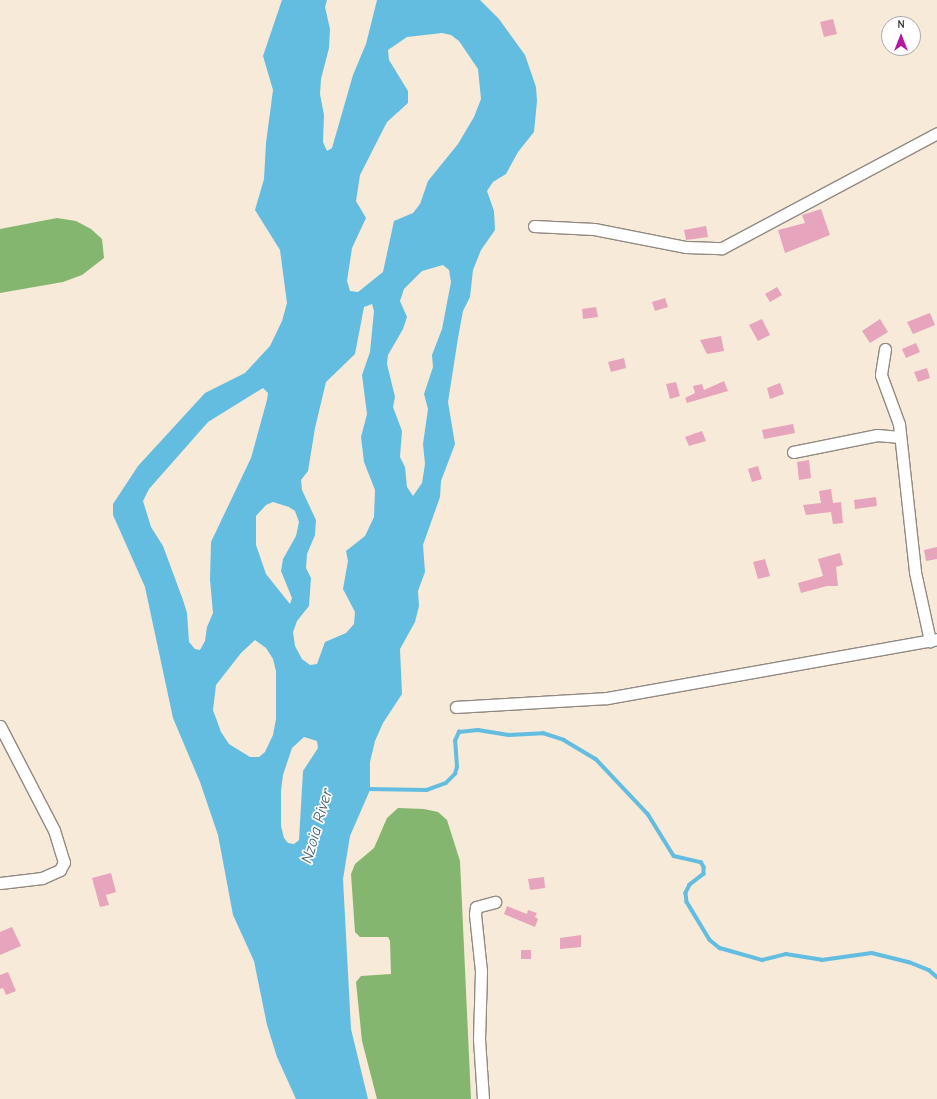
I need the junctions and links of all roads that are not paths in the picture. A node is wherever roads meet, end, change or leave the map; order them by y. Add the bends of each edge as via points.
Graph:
1 (937, 133) edge
2 (534, 226) dead end
3 (885, 349) dead end
4 (900, 437) junction
5 (793, 452) dead end
6 (934, 640) edge
7 (456, 707) dead end
8 (0, 726) edge
9 (0, 883) edge
10 (495, 902) dead end
11 (483, 1099) edge

1 - 2 street via 722,248 686,247 594,229
3 - 4 street via 881,375 898,419
4 - 5 street via 877,435
4 - 6 street via 915,572
6 - 7 street via 607,698
8 - 9 street via 54,830 64,862 60,870 42,878
10 - 11 street via 476,907 475,914 481,971 479,1039

